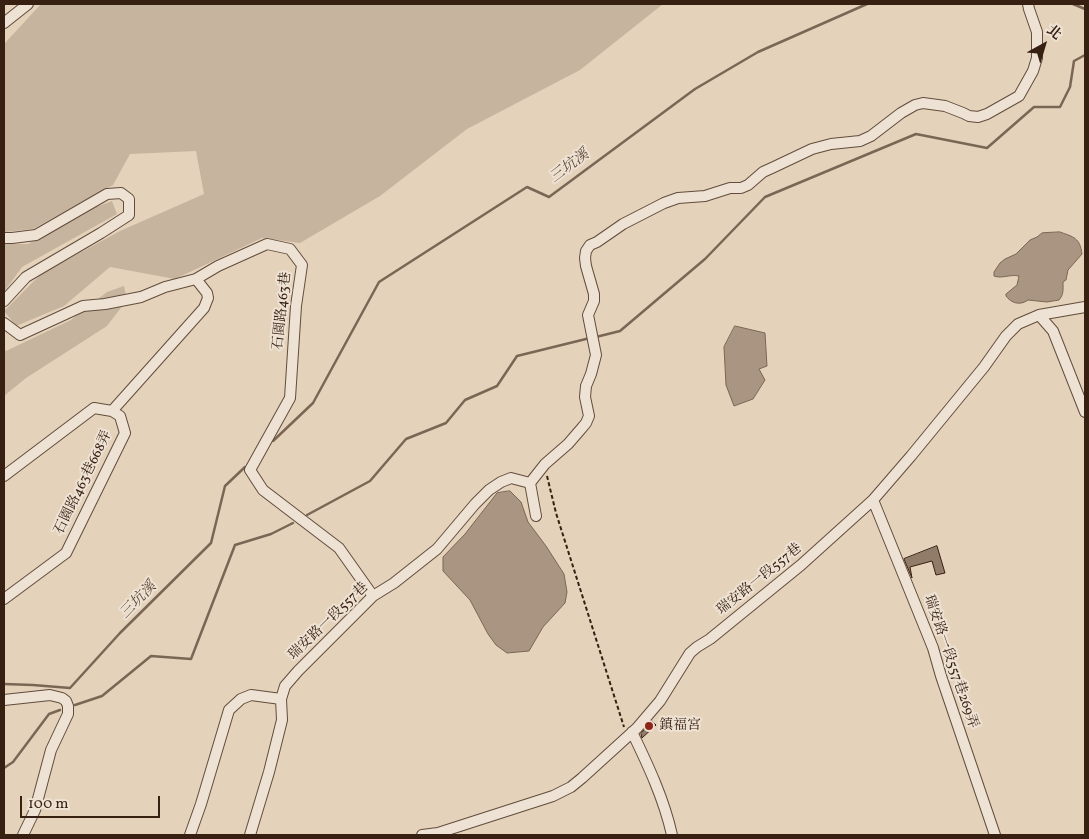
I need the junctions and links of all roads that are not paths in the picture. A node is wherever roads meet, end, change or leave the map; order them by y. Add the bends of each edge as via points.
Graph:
1 (28, 4) edge
2 (1028, 4) edge
3 (4, 23) edge
4 (4, 238) edge
5 (196, 279) junction
6 (4, 301) edge
7 (1085, 307) edge
8 (1039, 315) junction
9 (4, 323) edge
10 (112, 411) junction
11 (1085, 412) edge
12 (4, 476) edge
13 (530, 482) junction
14 (874, 500) junction
15 (536, 516) dead end
16 (373, 596) junction
17 (4, 600) edge
18 (281, 699) junction
19 (4, 700) edge
20 (629, 734) junction
21 (438, 834) edge
22 (23, 835) edge
23 (190, 835) edge
24 (250, 835) edge
25 (422, 835) edge
26 (672, 835) edge
27 (995, 835) edge

1 - 3 street
2 - 13 street via 1037,32 1037,58 1033,71 1019,96 987,114 968,116 945,106 915,105 860,141 812,150 763,172 741,188 664,203 590,245 585,258 594,301 588,314 596,355 586,386 589,416 574,437
4 - 6 street via 36,236 107,194 122,193 129,199 129,215 26,277
5 - 9 street, 石園路463巷 via 141,297 83,306 20,335
5 - 10 street, 石園路463巷668弄 via 208,298 204,308
5 - 16 street, 石園路463巷 via 267,244 290,249 302,265 290,398 250,470 262,490 338,548
7 - 8 street, 瑞安路一段557巷
8 - 11 street via 1053,331
8 - 14 street, 瑞安路一段557巷 via 1018,324 1006,336
10 - 12 street, 石園路463巷668弄 via 94,408
10 - 17 street, 石園路463巷668弄 via 120,416 125,433 66,553
13 - 15 street
13 - 16 street, 瑞安路一段557巷 via 511,478 489,490 437,549
14 - 20 street, 瑞安路一段557巷 via 801,565 690,653 660,701
14 - 27 street, 瑞安路一段557巷269弄 via 933,648
16 - 18 street, 瑞安路一段557巷 via 298,671 285,686
18 - 23 street via 252,695 241,699 229,710
18 - 24 street via 282,720
19 - 22 street via 50,695 62,698 68,706 68,714 51,750 34,810
20 - 21 street, 瑞安路一段557巷 via 571,787
20 - 26 street via 652,773
21 - 25 street, 瑞安路一段557巷

